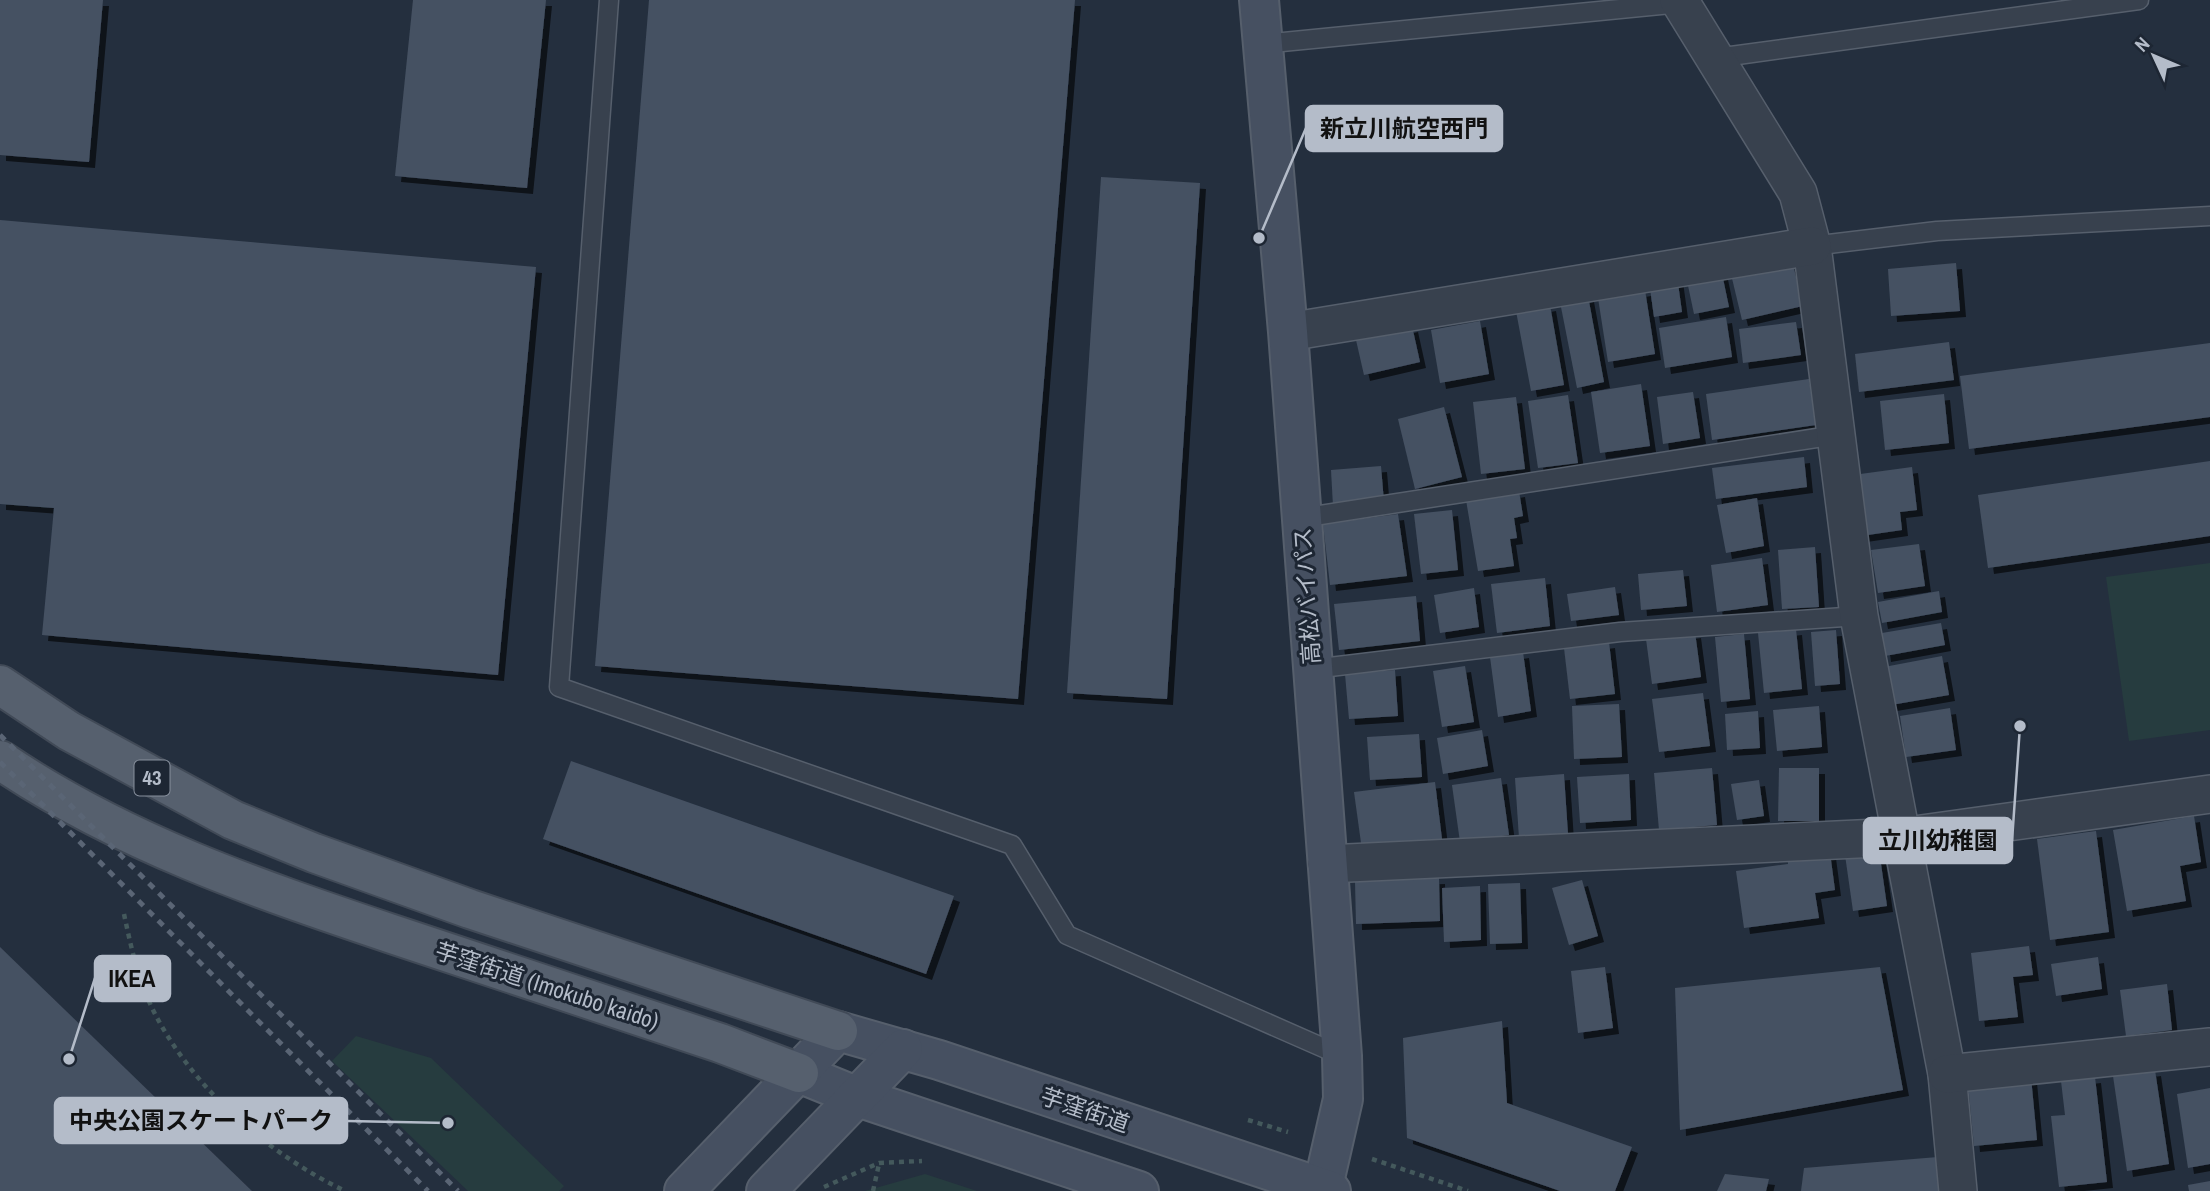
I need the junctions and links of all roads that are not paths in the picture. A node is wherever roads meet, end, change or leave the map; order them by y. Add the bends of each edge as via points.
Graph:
1 (610, 0) edge
2 (1259, 0) edge
3 (2139, 0) edge
4 (1680, 2) edge
5 (1262, 44) junction
6 (1716, 58) junction
7 (2210, 216) edge
8 (1812, 246) junction
9 (1288, 332) junction
10 (1836, 435) junction
11 (1301, 518) junction
12 (1859, 616) junction
13 (1313, 669) junction
14 (0, 685) edge
15 (0, 760) edge
16 (2210, 793) edge
17 (1900, 837) junction
18 (1327, 864) junction
19 (838, 1031) junction
20 (2210, 1047) edge
21 (903, 1049) junction
22 (1342, 1056) junction
23 (799, 1073) junction
24 (1947, 1074) junction
25 (858, 1097) junction
26 (1325, 1190) edge
27 (684, 1191) edge
28 (766, 1191) edge
29 (1139, 1191) edge
30 (1958, 1191) edge

1 - 22 lane via 559,687 1013,845 1067,935
2 - 5 street, 高松バイパス
3 - 6 lane
4 - 5 lane
4 - 6 street
5 - 9 street, 高松バイパス
6 - 8 street via 1798,192
7 - 8 lane via 1937,231
8 - 9 street
8 - 10 street
9 - 11 street, 高松バイパス
10 - 11 lane
10 - 12 street
11 - 13 street, 高松バイパス
12 - 13 lane via 1620,632
12 - 17 street
13 - 18 street, 高松バイパス
14 - 19 main road, 43 via 69,730 233,820 470,909
15 - 23 main road, 芋窪街道 (Imokubo kaido) via 44,790 129,836 219,875
16 - 17 street
17 - 18 street
17 - 24 street
18 - 22 street, 高松バイパス
19 - 21 street, 芋窪街道
19 - 23 street
20 - 24 street
21 - 25 street
21 - 26 street, 芋窪街道
22 - 26 street, 高松バイパス via 1343,1099
23 - 25 street
23 - 27 street
24 - 30 street
25 - 28 street
25 - 29 street

